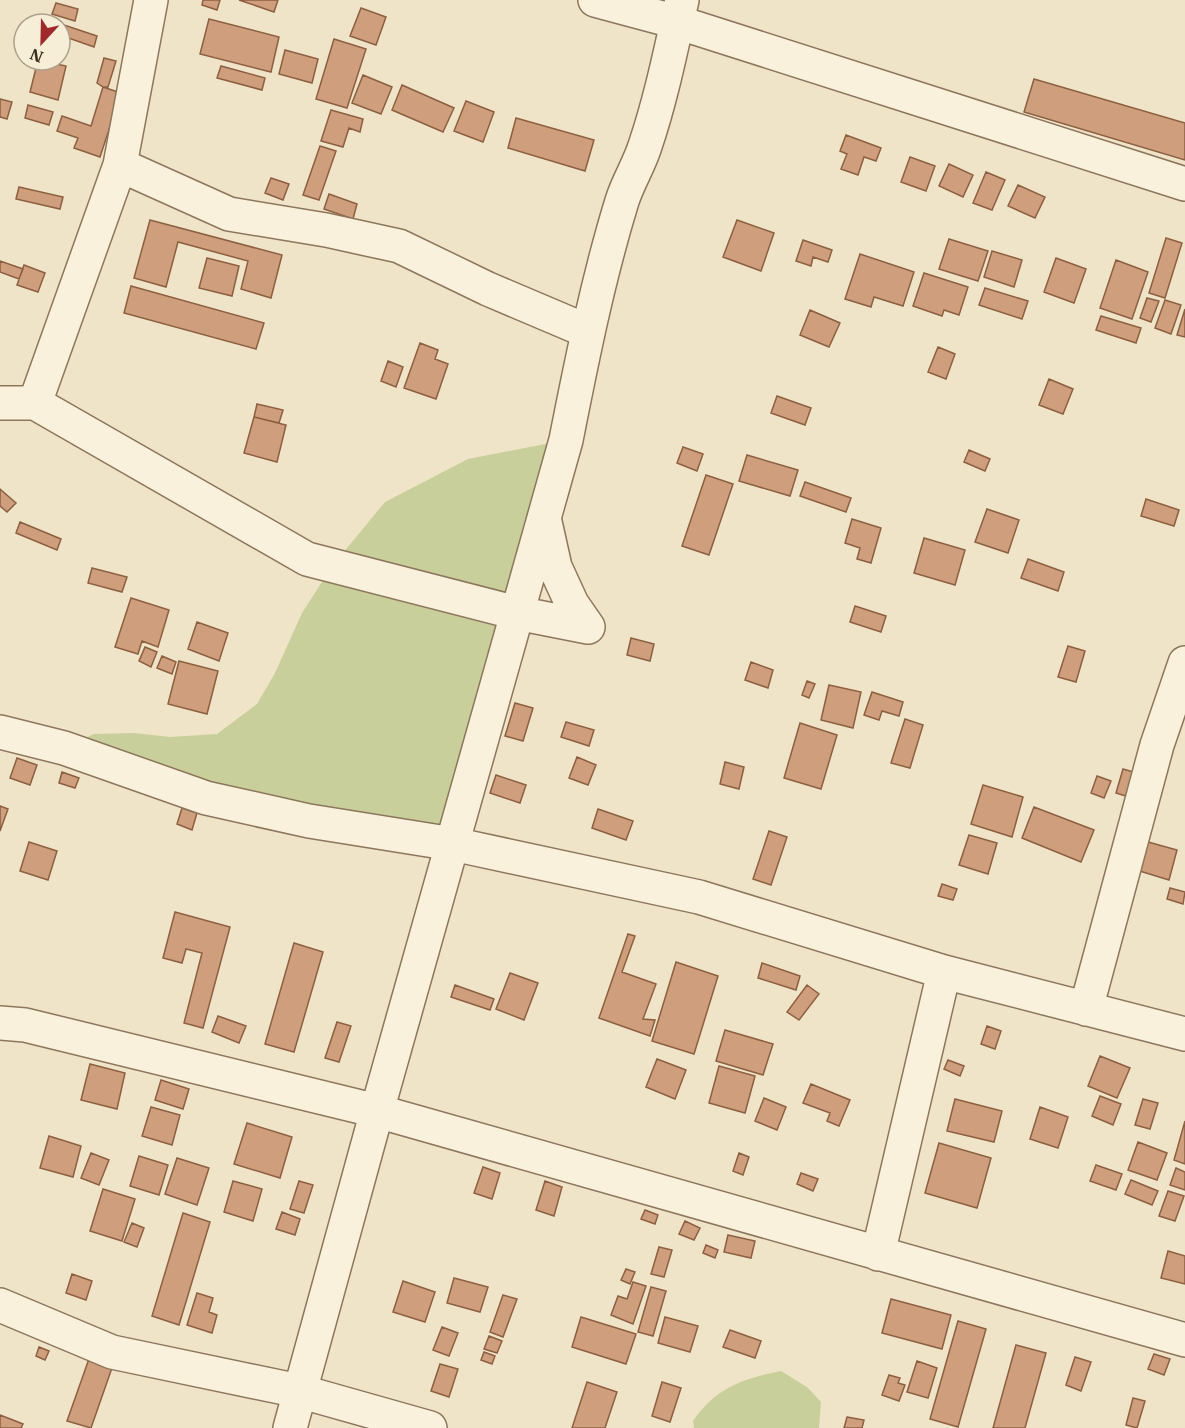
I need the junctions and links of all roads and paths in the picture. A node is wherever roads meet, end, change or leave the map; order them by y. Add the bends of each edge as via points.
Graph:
1 (151, 0) edge
2 (595, 0) edge
3 (679, 11) edge
4 (120, 165) junction
5 (1185, 184) edge
6 (587, 331) junction
7 (35, 403) junction
8 (0, 404) edge
9 (544, 519) junction
10 (517, 613) junction
11 (1185, 663) edge
12 (0, 732) edge
13 (1171, 748) edge
14 (453, 844) junction
15 (944, 972) junction
16 (1086, 1009) junction
17 (0, 1023) edge
18 (1185, 1034) edge
19 (377, 1111) junction
20 (878, 1254) junction
21 (0, 1305) edge
22 (1185, 1340) edge
23 (299, 1391) junction
24 (290, 1428) edge
25 (430, 1428) edge

1 - 4 street
2 - 3 street
3 - 5 street
3 - 6 street via 648,137 623,198
4 - 6 street via 229,214 399,246
4 - 7 street
6 - 9 street via 566,440
7 - 8 street
7 - 10 street via 307,559
9 - 10 street
9 - 10 street via 555,567 588,627
10 - 14 street
11 - 13 street
12 - 14 street via 64,748 206,798 309,821
13 - 16 street
14 - 15 street via 699,897
14 - 19 street
15 - 16 street
15 - 20 street
16 - 18 street
17 - 19 street via 25,1025
19 - 20 street
19 - 23 street
20 - 22 street
21 - 23 street via 112,1352
23 - 24 street
23 - 25 street

